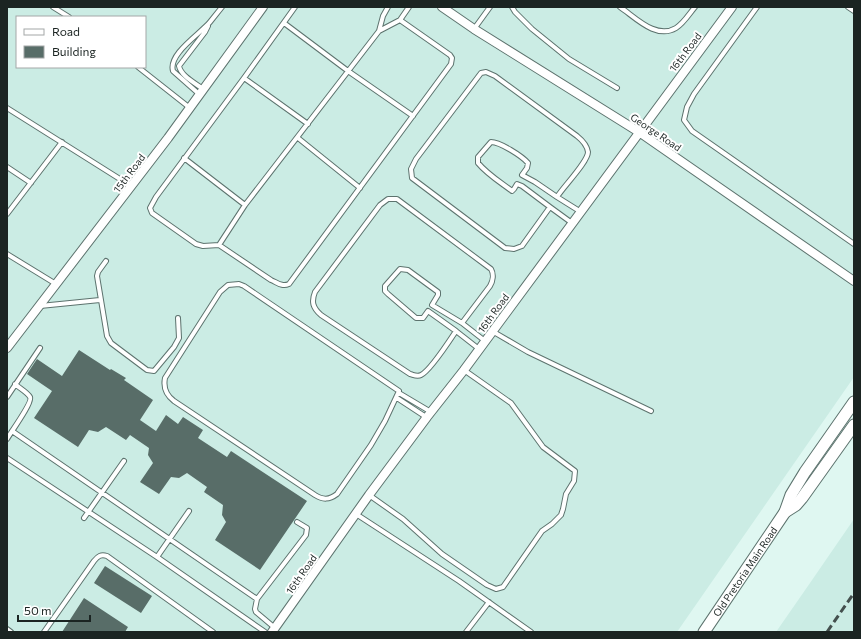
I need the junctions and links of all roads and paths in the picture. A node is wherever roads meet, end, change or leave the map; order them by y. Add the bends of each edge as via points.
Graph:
1 (53, 7) edge
2 (222, 7) edge
3 (263, 7) edge
4 (296, 7) edge
5 (387, 7) edge
6 (409, 7) edge
7 (442, 7) edge
8 (490, 7) edge
9 (512, 7) edge
10 (620, 7) edge
11 (695, 7) edge
12 (732, 7) edge
13 (757, 7) edge
14 (848, 7) edge
15 (854, 11) edge
16 (67, 16) edge
17 (400, 20) junction
18 (210, 22) junction
19 (284, 23) junction
20 (474, 29) junction
21 (379, 31) junction
22 (139, 68) edge
23 (348, 71) junction
24 (244, 78) junction
25 (617, 88) dead end
26 (201, 92) junction
27 (7, 108) edge
28 (190, 108) junction
29 (413, 116) junction
30 (308, 124) junction
31 (639, 132) junction
32 (298, 138) junction
33 (62, 142) junction
34 (184, 158) junction
35 (7, 167) edge
36 (522, 175) junction
37 (31, 183) junction
38 (517, 184) junction
39 (131, 186) junction
40 (360, 188) junction
41 (557, 197) junction
42 (245, 205) junction
43 (550, 207) junction
44 (581, 212) junction
45 (7, 214) edge
46 (572, 223) junction
47 (854, 244) edge
48 (219, 245) junction
49 (7, 254) edge
50 (106, 261) dead end
51 (854, 281) edge
52 (56, 284) junction
53 (100, 300) junction
54 (432, 305) junction
55 (39, 306) junction
56 (428, 311) junction
57 (178, 318) dead end
58 (462, 323) junction
59 (492, 330) junction
60 (456, 331) junction
61 (485, 341) junction
62 (7, 348) edge
63 (40, 348) dead end
64 (479, 349) junction
65 (464, 370) junction
66 (15, 384) junction
67 (399, 393) junction
68 (7, 397) edge
69 (397, 398) junction
70 (854, 402) edge
71 (651, 411) dead end
72 (429, 415) junction
73 (854, 425) edge
74 (12, 431) junction
75 (7, 439) edge
76 (7, 458) edge
77 (124, 461) dead end
78 (102, 492) junction
79 (369, 495) junction
80 (88, 511) junction
81 (189, 511) dead end
82 (785, 512) junction
83 (356, 514) junction
84 (84, 518) dead end
85 (297, 522) dead end
86 (170, 538) junction
87 (157, 557) junction
88 (257, 599) junction
89 (488, 602) junction
90 (7, 629) edge
91 (273, 630) edge
92 (11, 632) edge
93 (44, 632) edge
94 (213, 632) edge
95 (265, 632) edge
96 (466, 632) edge
97 (531, 632) edge
98 (704, 632) edge

1 - 16 lane
2 - 18 lane
3 - 26 street, 15th Road
4 - 19 lane
5 - 21 lane
6 - 17 lane
7 - 20 street, George Road
8 - 20 lane
9 - 25 lane via 532,29 569,59
10 - 11 lane via 648,26 663,31 676,28
12 - 31 street, 16th Road
13 - 47 lane via 694,94 684,120 692,131
14 - 15 lane
17 - 21 lane
17 - 29 lane via 445,50 452,58 451,64
18 - 26 lane via 179,66
18 - 26 lane via 182,49 172,65 178,76
19 - 23 lane
19 - 24 lane
20 - 31 street, George Road
21 - 23 lane
22 - 28 lane
23 - 29 lane
23 - 30 lane
24 - 30 lane
24 - 34 lane
26 - 28 street, 15th Road
27 - 33 lane
28 - 39 street, 15th Road
29 - 40 lane
30 - 32 lane
31 - 44 street, 16th Road
31 - 51 street, George Road
32 - 40 lane
32 - 42 lane
33 - 37 lane
33 - 39 lane
34 - 42 lane
34 - 48 lane via 150,205 150,211 196,244
35 - 37 lane
36 - 38 lane
36 - 38 lane via 528,163 494,142 491,142 478,157 481,167 506,187 512,191
36 - 41 lane
37 - 45 lane
38 - 43 lane
39 - 52 street, 15th Road
40 - 48 lane via 285,286 271,280
41 - 43 lane via 587,156 586,144 495,76 486,72 481,73 416,159 411,169 412,178 508,249 522,246
41 - 44 lane
42 - 48 lane
43 - 46 lane
44 - 46 street, 16th Road
46 - 59 street, 16th Road
49 - 52 lane
50 - 53 lane via 97,276
52 - 55 street, 15th Road
53 - 55 lane
53 - 57 lane via 107,336 111,343 147,370 154,371 174,347 179,338
54 - 56 lane
54 - 56 lane via 438,292 406,269 400,269 385,286 385,291 416,318 423,318
54 - 58 lane
55 - 62 street, 15th Road
56 - 60 lane
58 - 60 lane via 490,286 493,272 429,222 392,198 380,205 313,298 314,308 321,315 416,376 428,370
58 - 61 lane
59 - 61 street, 16th Road
59 - 71 lane via 528,352
60 - 64 lane
61 - 64 street, 16th Road
63 - 66 lane
64 - 65 street, 16th Road
65 - 72 street, 16th Road
65 - 79 lane via 511,403 543,447 574,471 574,481 566,494 561,515 542,531 503,587 496,589 442,554
66 - 68 lane
66 - 74 lane via 31,400
67 - 69 lane
67 - 69 lane via 239,284 228,285 220,292 164,383 168,396 174,401 322,499 334,496 341,488 371,445
67 - 72 lane
69 - 72 lane
70 - 82 main road, Old Pretoria Main Road via 805,472 791,495
72 - 79 street, 16th Road
73 - 82 main road, Old Pretoria Main Road via 802,498
74 - 75 lane
74 - 78 lane
76 - 80 lane
77 - 78 lane
78 - 80 lane
78 - 86 lane
79 - 83 street, 16th Road
80 - 84 lane
80 - 87 lane
81 - 86 lane
82 - 98 main road, Old Pretoria Main Road
83 - 89 lane
83 - 91 street, 16th Road
85 - 88 lane via 307,528 306,535
86 - 87 lane
86 - 88 lane
87 - 95 lane
88 - 91 lane via 255,612
89 - 96 lane
89 - 97 lane
90 - 92 lane
93 - 94 lane via 94,561 99,555 103,555

